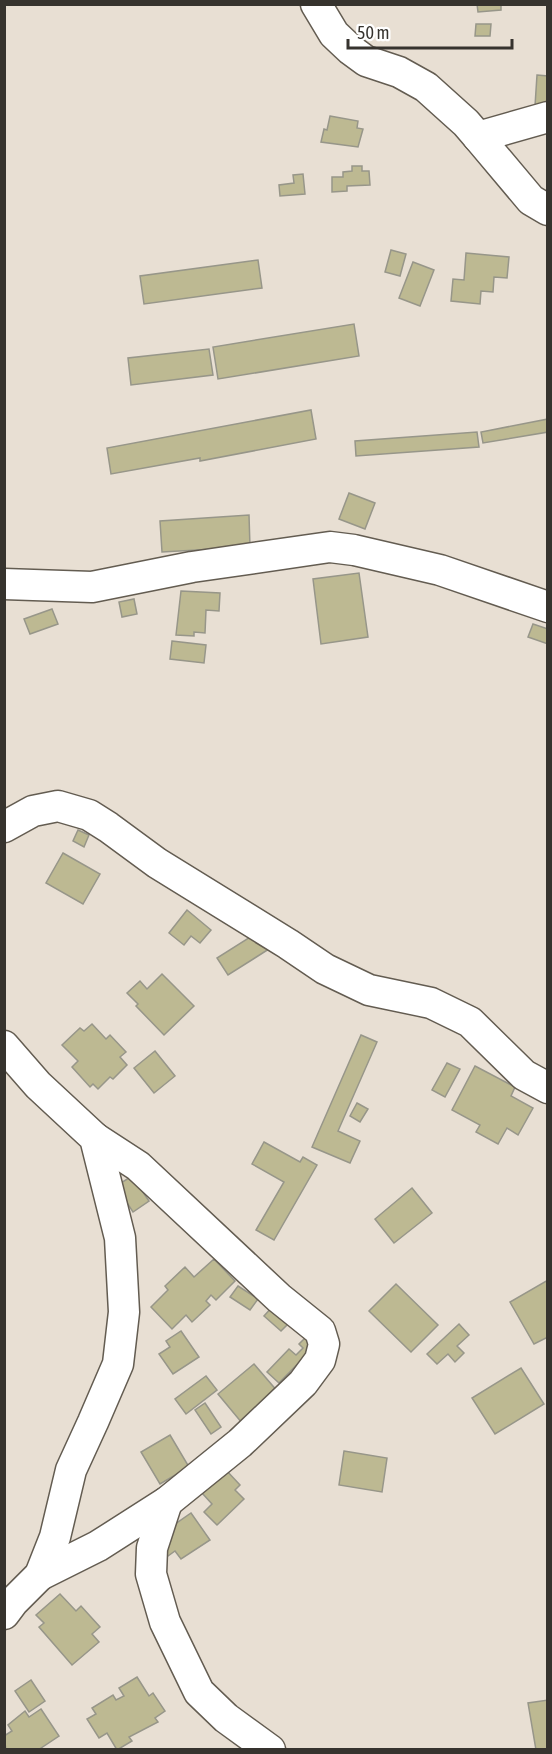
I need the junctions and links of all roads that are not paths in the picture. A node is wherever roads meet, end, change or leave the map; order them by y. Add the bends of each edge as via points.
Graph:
1 (316, 4) edge
2 (548, 117) edge
3 (478, 136) junction
4 (548, 210) edge
5 (4, 584) edge
6 (548, 607) edge
7 (4, 828) edge
8 (4, 1046) edge
9 (548, 1088) edge
10 (94, 1138) junction
11 (167, 1502) junction
12 (40, 1575) junction
13 (4, 1614) edge
14 (270, 1749) edge

1 - 3 street via 334,34 351,50 366,61 399,72 426,87
2 - 3 street
3 - 4 street via 531,200
5 - 6 street via 92,587 192,567 330,547 440,570
7 - 9 street via 33,811 58,806 89,815 157,863 325,969 369,990 431,1003 470,1022 524,1075
8 - 10 street
10 - 11 street via 138,1166 279,1298 320,1331 324,1344 320,1359 303,1383 240,1443
10 - 12 street via 120,1238 124,1312 118,1364 71,1470 55,1537
11 - 12 street via 98,1546
11 - 14 street via 152,1548 151,1574 165,1622 199,1692 226,1718
12 - 13 street

